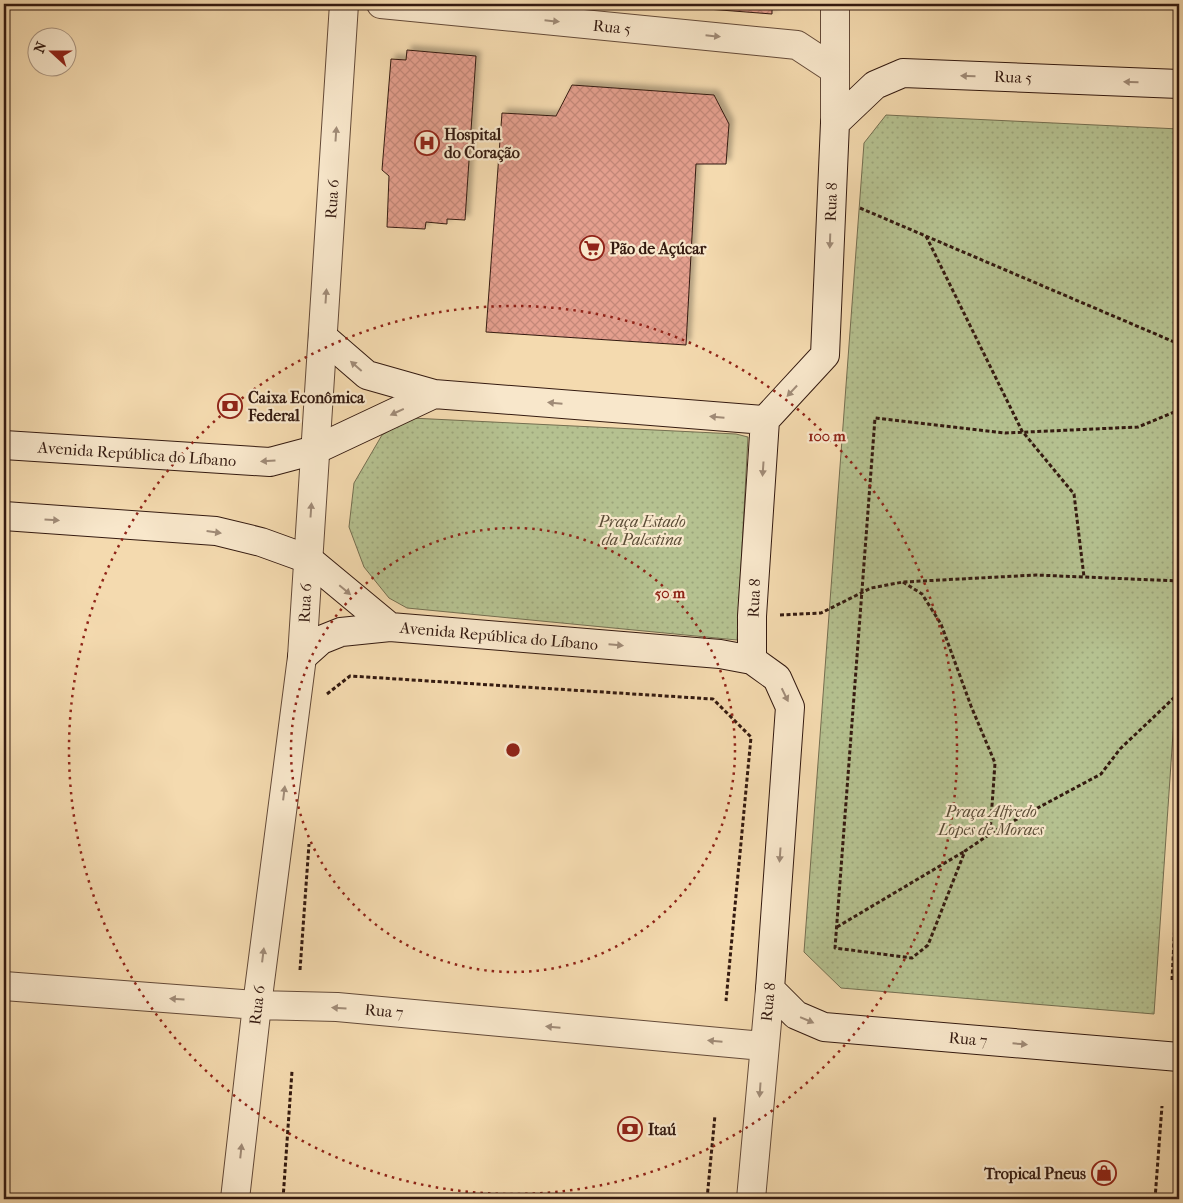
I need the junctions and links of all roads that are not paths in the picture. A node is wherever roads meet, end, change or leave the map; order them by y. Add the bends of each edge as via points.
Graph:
1 (344, 4) edge
2 (381, 4) edge
3 (836, 4) edge
4 (836, 70) junction
5 (1179, 84) edge
6 (835, 122) junction
7 (323, 337) junction
8 (434, 394) junction
9 (765, 420) junction
10 (4, 445) edge
11 (315, 450) junction
12 (4, 516) edge
13 (308, 559) junction
14 (390, 627) junction
15 (302, 657) junction
16 (752, 660) junction
17 (4, 986) edge
18 (770, 989) junction
19 (257, 1005) junction
20 (763, 1046) junction
21 (1179, 1057) edge
22 (236, 1199) edge
23 (751, 1199) edge

7 -> 1 main road, Rua 6
2 -> 4 main road, Rua 5 via 797,45
3 - 4 main road, Rua 8
4 - 6 main road, Rua 8
5 -> 6 main road, Rua 5 via 903,73 875,85
6 -> 9 main road, Rua 8 via 825,356
8 -> 7 main road via 367,375
7 - 11 main road, Rua 6
9 -> 8 main road, Avenida República do Líbano
8 -> 11 main road, Avenida República do Líbano
9 -> 16 main road, Rua 8
11 -> 10 main road, Avenida República do Líbano via 270,462
13 -> 11 main road, Rua 6
12 -> 13 main road, Avenida República do Líbano via 216,531 261,542
13 -> 14 main road, Avenida República do Líbano
13 - 15 main road, Rua 6
14 - 15 main road via 341,632 321,640
14 -> 16 main road, Avenida República do Líbano via 720,654
19 -> 15 main road, Rua 6
16 -> 18 main road, Rua 8 via 777,678 790,707
19 -> 17 main road, Rua 7
18 - 20 main road, Rua 8
18 -> 21 main road, Rua 7 via 796,1015 824,1027
20 -> 19 main road, Rua 7 via 337,1007
22 -> 19 main road, Rua 6
20 -> 23 main road, Rua 8

